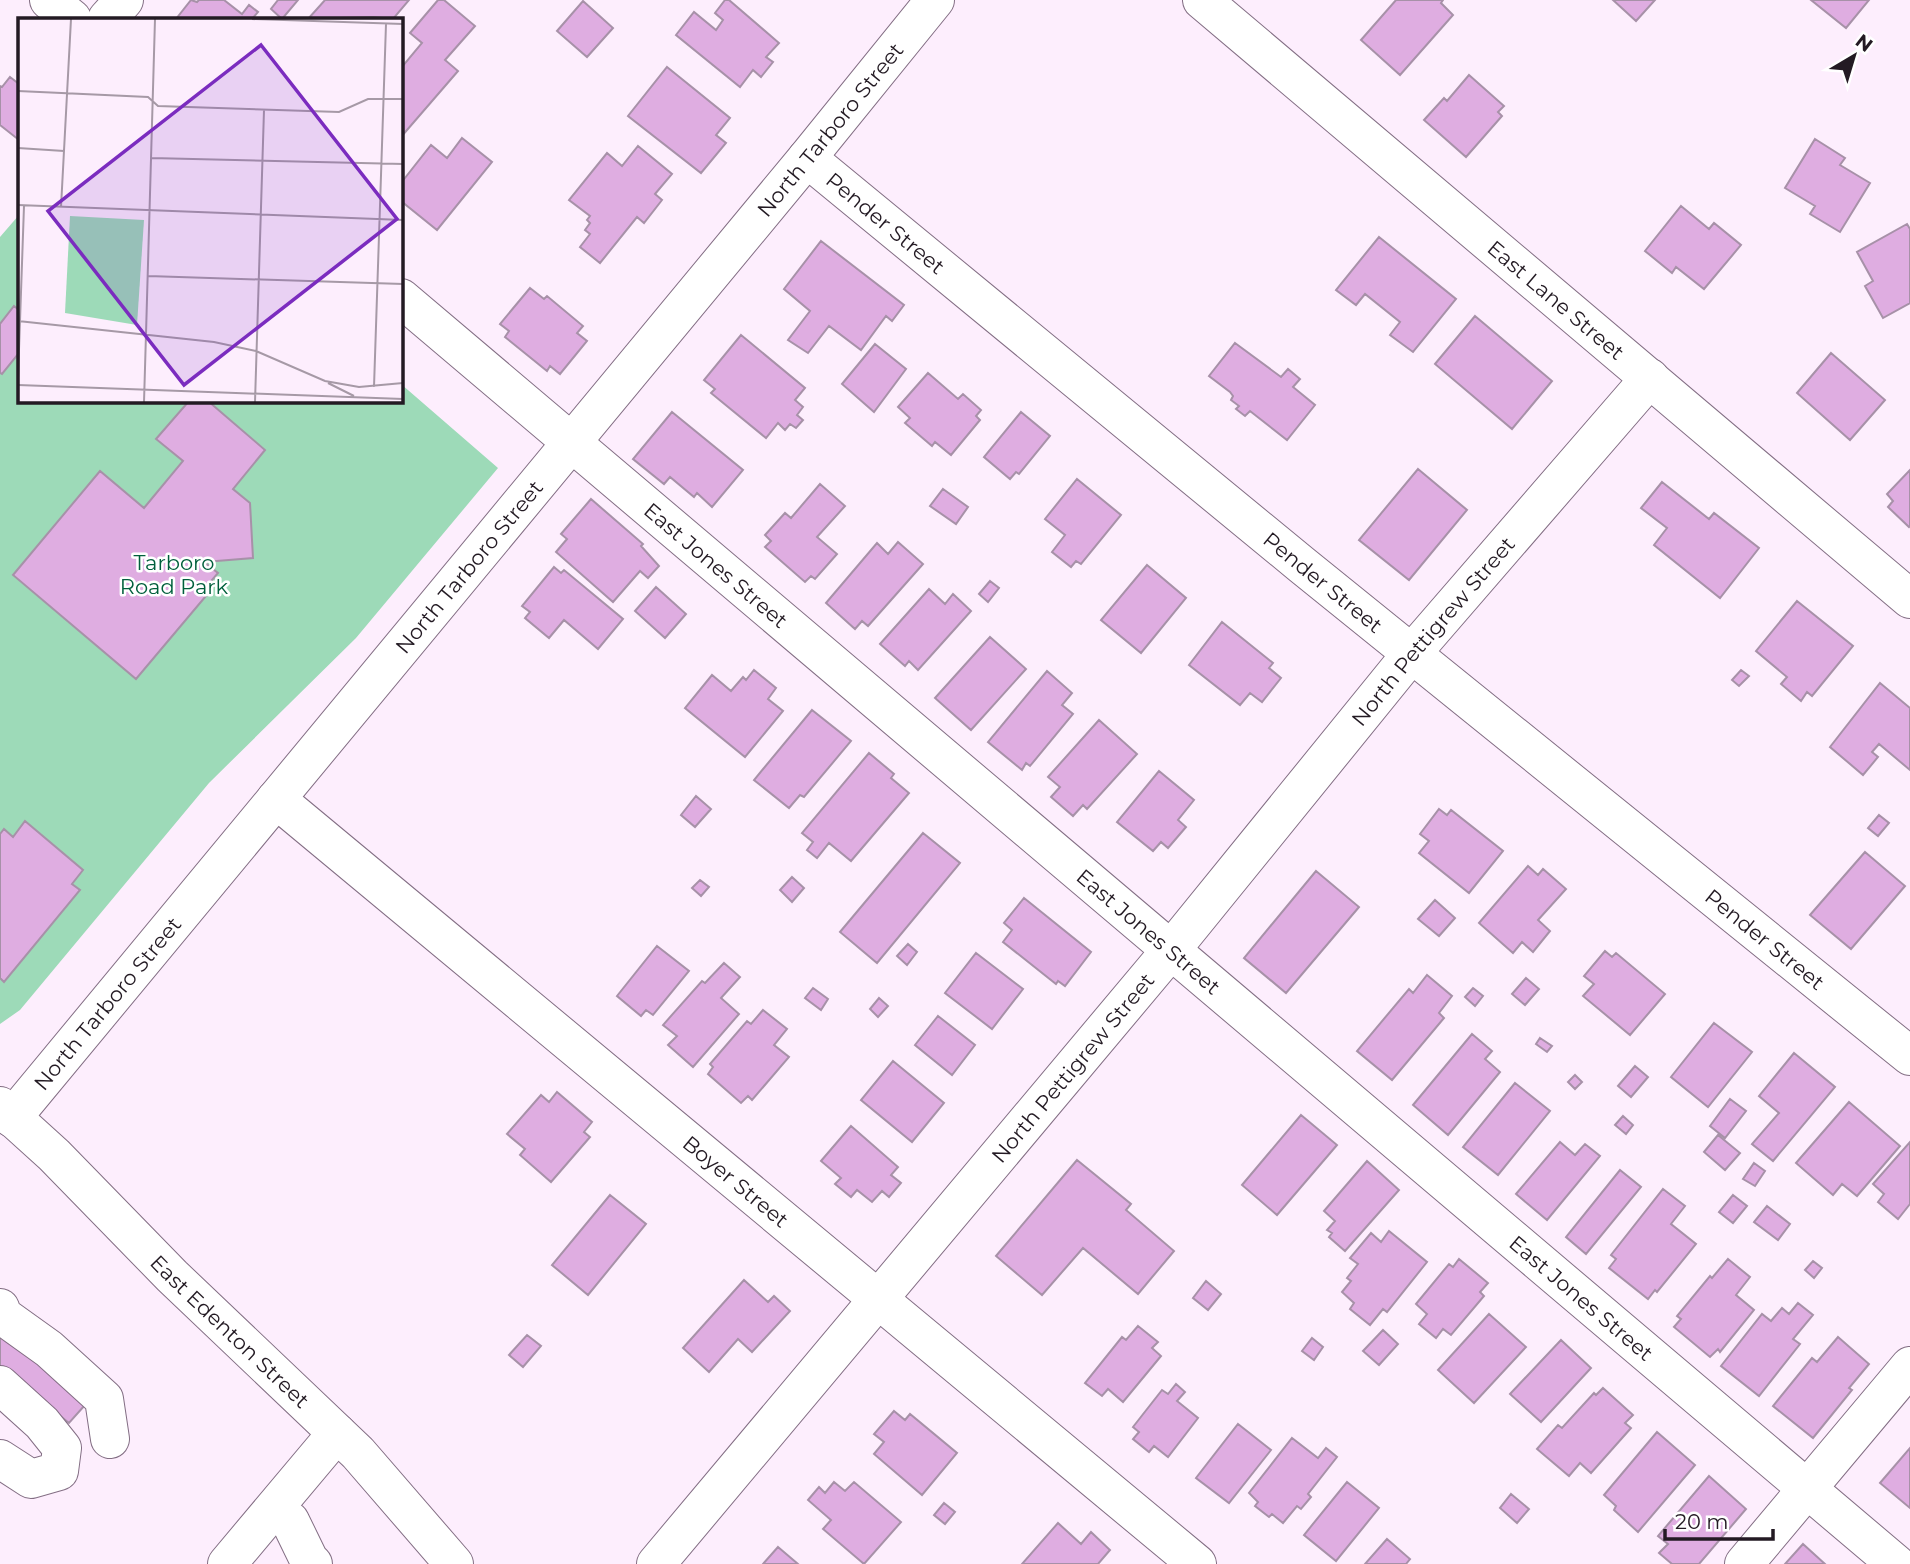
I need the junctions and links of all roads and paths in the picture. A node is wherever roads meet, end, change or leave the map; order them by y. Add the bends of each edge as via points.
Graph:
1 (49, 0) edge
2 (124, 0) edge
3 (935, 0) edge
4 (1202, 0) edge
5 (71, 18) edge
6 (108, 18) edge
7 (807, 158) junction
8 (402, 299) edge
9 (1650, 378) junction
10 (571, 442) junction
11 (1910, 599) edge
12 (1412, 653) junction
13 (276, 799) junction
14 (1171, 950) junction
15 (1910, 1056) edge
16 (4, 1118) edge
17 (878, 1299) junction
18 (0, 1308) edge
19 (1910, 1366) edge
20 (0, 1385) edge
21 (337, 1433) junction
22 (110, 1439) dead end
23 (0, 1459) edge
24 (1806, 1488) junction
25 (290, 1521) dead end
26 (227, 1564) edge
27 (313, 1564) edge
28 (454, 1564) edge
29 (656, 1564) edge
30 (1197, 1564) edge
31 (1744, 1564) edge
32 (1896, 1564) edge

1 - 5 street
2 - 6 street
3 - 7 street, North Tarboro Street
4 - 9 street, East Lane Street
7 - 10 street, North Tarboro Street
7 - 12 street, Pender Street
8 - 10 street, East Jones Street
9 - 11 street, East Lane Street
9 - 12 street, North Pettigrew Street
10 - 13 street, North Tarboro Street
10 - 14 street, East Jones Street
12 - 14 street, North Pettigrew Street
12 - 15 street, Pender Street
13 - 16 street, North Tarboro Street
13 - 17 street, Boyer Street
14 - 17 street, North Pettigrew Street
14 - 24 street, East Jones Street
16 - 21 street, East Edenton Street via 54,1155 172,1276
17 - 29 street, North Pettigrew Street
17 - 30 street, Boyer Street
18 - 22 street via 3,1316 49,1349 104,1399
19 - 24 street
20 - 23 street via 62,1448 59,1471 31,1479
21 - 26 street
21 - 28 street, East Edenton Street
24 - 31 street
24 - 32 street, East Jones Street
25 - 27 street

